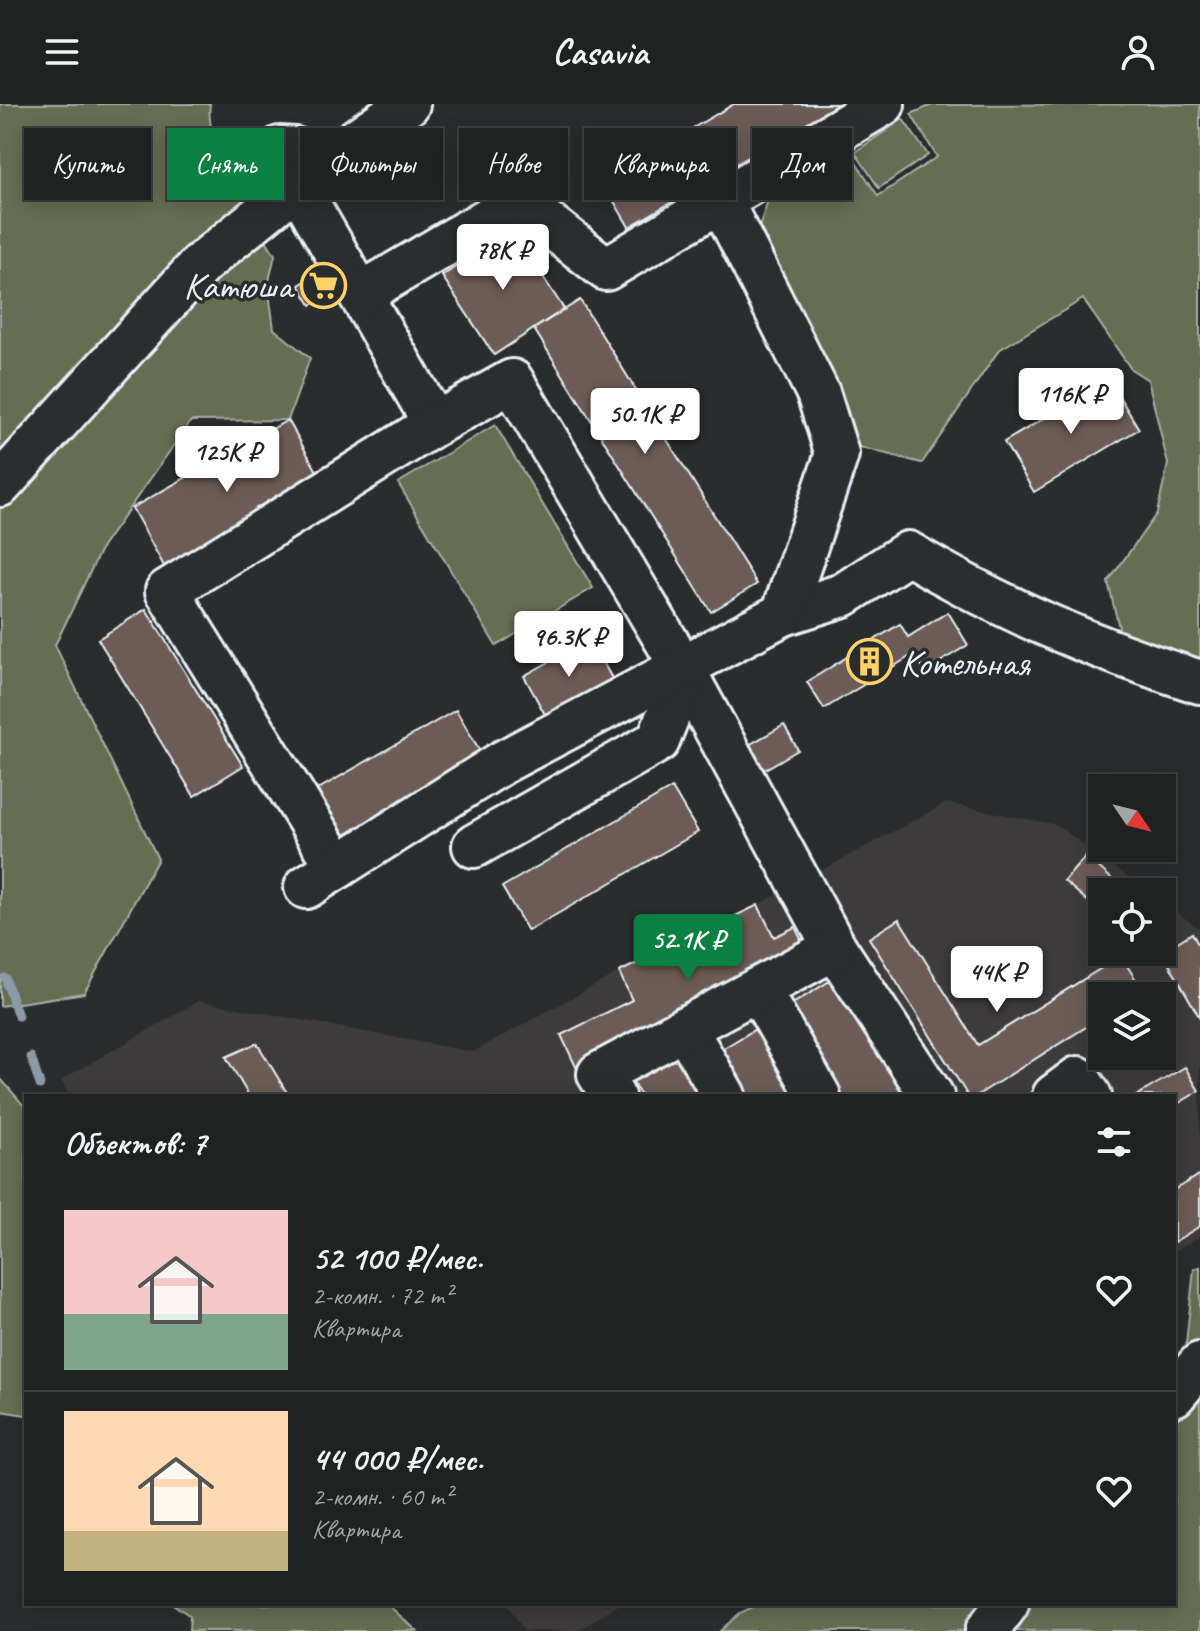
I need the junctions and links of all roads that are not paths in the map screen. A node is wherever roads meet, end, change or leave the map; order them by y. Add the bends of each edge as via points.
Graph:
1 (408, 104) edge
2 (883, 104) edge
3 (297, 185) junction
4 (721, 201) junction
5 (361, 294) junction
6 (435, 424) junction
7 (0, 485) edge
8 (783, 614) junction
9 (683, 671) junction
10 (1200, 682) edge
11 (474, 846) dead end
12 (835, 948) junction
13 (758, 989) junction
14 (685, 1028) junction
15 (612, 1094) edge
16 (723, 1094) edge
17 (818, 1094) edge
18 (931, 1094) edge
19 (1057, 1094) edge
20 (1089, 1094) edge
21 (1200, 1364) edge
22 (1176, 1393) edge
23 (1006, 1606) edge
24 (987, 1631) edge

1 - 3 street via 335,155 308,156 280,148 267,162 269,180 283,189
2 - 4 street
3 - 5 street
3 - 7 street via 201,264
4 - 5 street via 606,269 519,201
4 - 8 street via 818,393 837,454
5 - 6 street
6 - 9 street via 512,381
6 - 9 street via 167,591 322,877 503,762
8 - 9 street
8 - 10 street via 843,595 908,553 997,604
9 - 11 street via 658,741
9 - 12 street
12 - 13 street
12 - 18 street
13 - 14 street
13 - 17 street
14 - 15 street via 599,1074
14 - 16 street
19 - 20 street via 1078,1078
21 - 22 street
23 - 24 street

